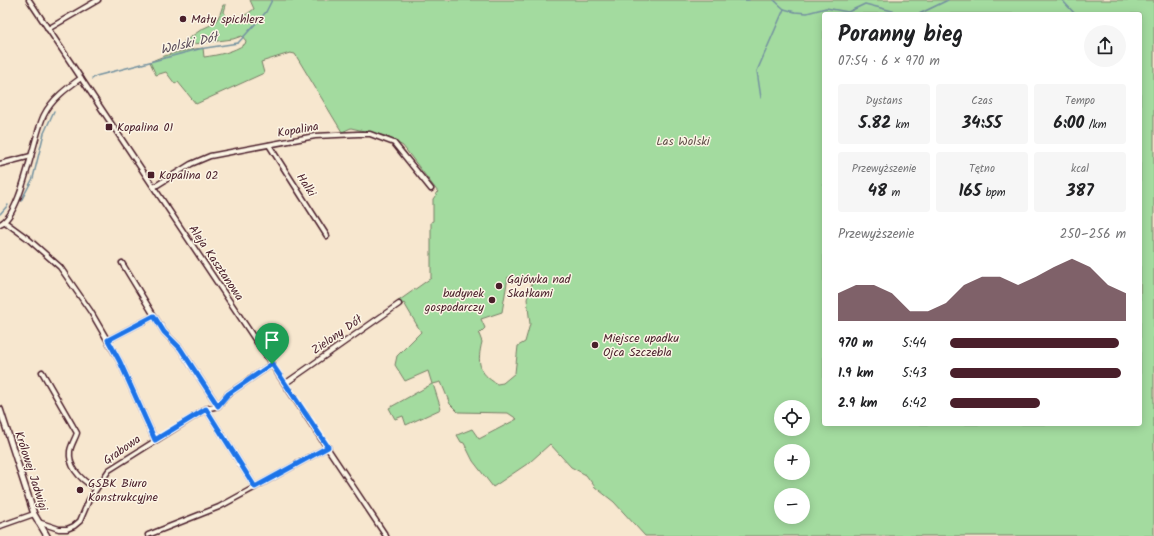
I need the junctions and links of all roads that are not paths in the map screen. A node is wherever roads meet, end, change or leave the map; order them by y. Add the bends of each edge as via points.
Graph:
1 (29, 0) edge
2 (98, 0) edge
3 (48, 28) junction
4 (81, 78) junction
5 (269, 145) junction
6 (31, 156) junction
7 (0, 164) edge
8 (154, 187) junction
9 (431, 189) dead end
10 (2, 223) edge
11 (327, 236) dead end
12 (122, 263) dead end
13 (399, 304) dead end
14 (154, 316) junction
15 (108, 340) junction
16 (272, 364) junction
17 (42, 372) dead end
18 (286, 383) junction
19 (218, 406) junction
20 (0, 409) edge
21 (206, 409) junction
22 (155, 440) junction
23 (328, 447) junction
24 (255, 487) junction
25 (96, 489) junction
26 (34, 514) junction
27 (38, 522) junction
28 (0, 526) edge
29 (148, 535) edge
30 (47, 536) edge
31 (386, 536) edge

1 - 3 street, Aleja Kasztanowa
2 - 3 street
3 - 4 street, Aleja Kasztanowa
4 - 6 street via 55,99 44,115
4 - 8 street, Aleja Kasztanowa
5 - 8 street, Kopalina via 204,158
5 - 9 street, Kopalina via 315,136 370,134 394,143
5 - 11 street, Halki
6 - 7 street
6 - 10 street via 21,190
8 - 16 street, Aleja Kasztanowa
10 - 15 street via 27,238 60,267
12 - 14 street
13 - 18 street, Zielony Dół
14 - 15 street
14 - 19 street via 164,332 180,348
15 - 22 street
16 - 18 street, Aleja Kasztanowa
16 - 19 street via 228,394
17 - 25 street via 77,433 70,451 71,462 76,472
18 - 23 street, Aleja Kasztanowa
19 - 21 street, Grabowa
20 - 26 street, Królowej Jadwigi
21 - 22 street, Grabowa
21 - 24 street
22 - 25 street, Grabowa via 111,468
23 - 24 street
23 - 31 street, Aleja Kasztanowa
24 - 29 street via 219,507
25 - 27 street, Grabowa via 80,521 72,527 59,529
26 - 27 street, Królowej Jadwigi
26 - 28 street
27 - 30 street, Królowej Jadwigi

